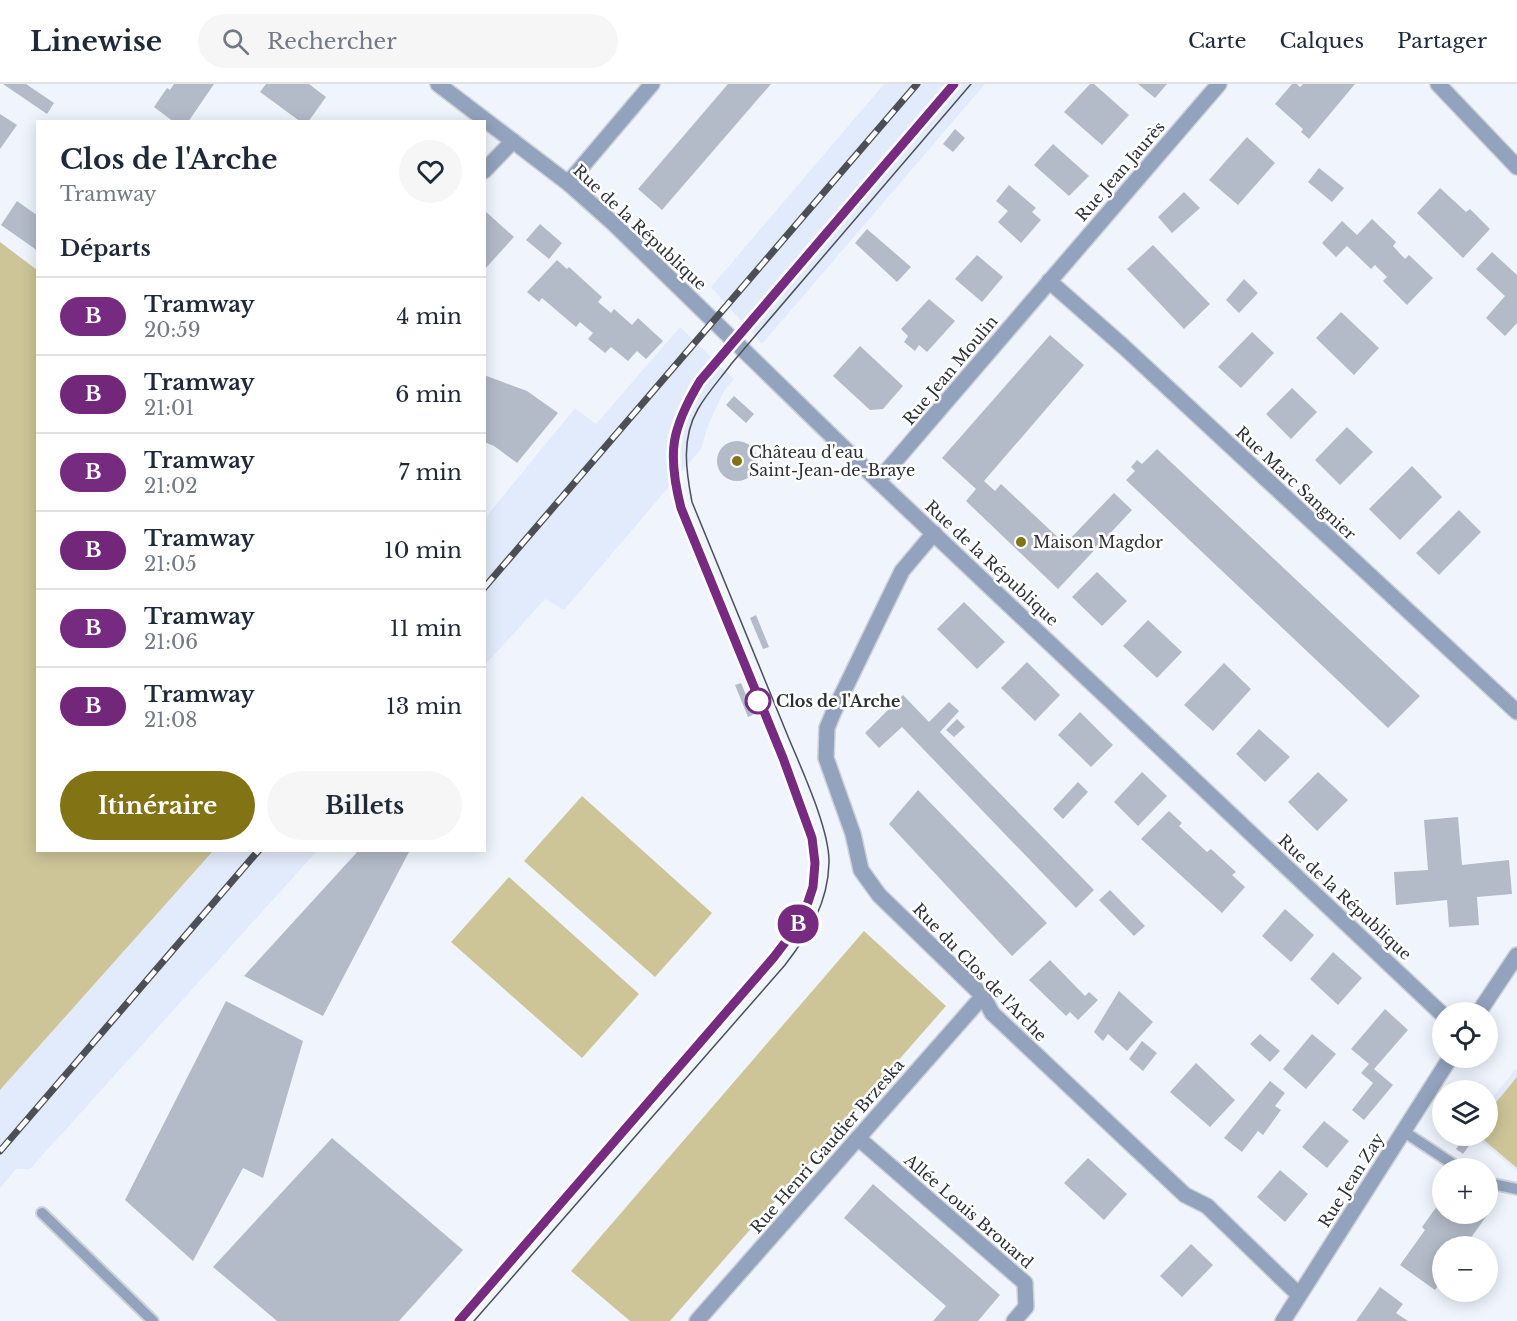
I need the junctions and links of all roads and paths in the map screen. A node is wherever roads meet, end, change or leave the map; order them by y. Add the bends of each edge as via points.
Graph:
1 (438, 84) edge
2 (652, 84) edge
3 (1219, 84) edge
4 (1438, 84) edge
5 (485, 120) edge
6 (486, 120) edge
7 (513, 141) junction
8 (1517, 167) edge
9 (486, 169) edge
10 (567, 183) junction
11 (1049, 281) junction
12 (878, 481) junction
13 (933, 533) junction
14 (1517, 712) edge
15 (1517, 955) edge
16 (983, 996) junction
17 (1486, 1002) edge
18 (1432, 1005) edge
19 (1444, 1068) edge
20 (1403, 1131) junction
21 (858, 1138) junction
22 (1444, 1158) edge
23 (1498, 1185) edge
24 (1517, 1189) edge
25 (42, 1213) dead end
26 (1299, 1295) junction
27 (153, 1321) edge
28 (698, 1321) edge
29 (1014, 1321) edge
30 (1283, 1321) edge

1 - 5 street, Rue de la République
2 - 10 street
3 - 11 street, Rue Jean Jaurès
4 - 8 street
6 - 7 street, Rue de la République
7 - 9 street
7 - 10 street, Rue de la République
10 - 12 street, Rue de la République
11 - 12 street, Rue Jean Moulin
11 - 14 street, Rue Marc Sangnier
12 - 13 street, Rue de la République
13 - 16 street, Rue du Clos de l'Arche via 902,571 827,728 826,758 853,834 861,870 879,895
13 - 18 street, Rue de la République
15 - 17 street
16 - 21 street, Rue Henri Gaudier Brzeska
16 - 26 street, Rue du Clos de l'Arche via 992,1013 1185,1195 1207,1206
19 - 20 street, Rue Jean Zay
20 - 22 lane
20 - 26 street, Rue Jean Zay
21 - 28 street, Rue Henri Gaudier Brzeska
21 - 29 street, Allée Louis Brouard via 1025,1283 1026,1307
23 - 24 lane
25 - 27 lane
26 - 30 street, Rue Jean Zay

